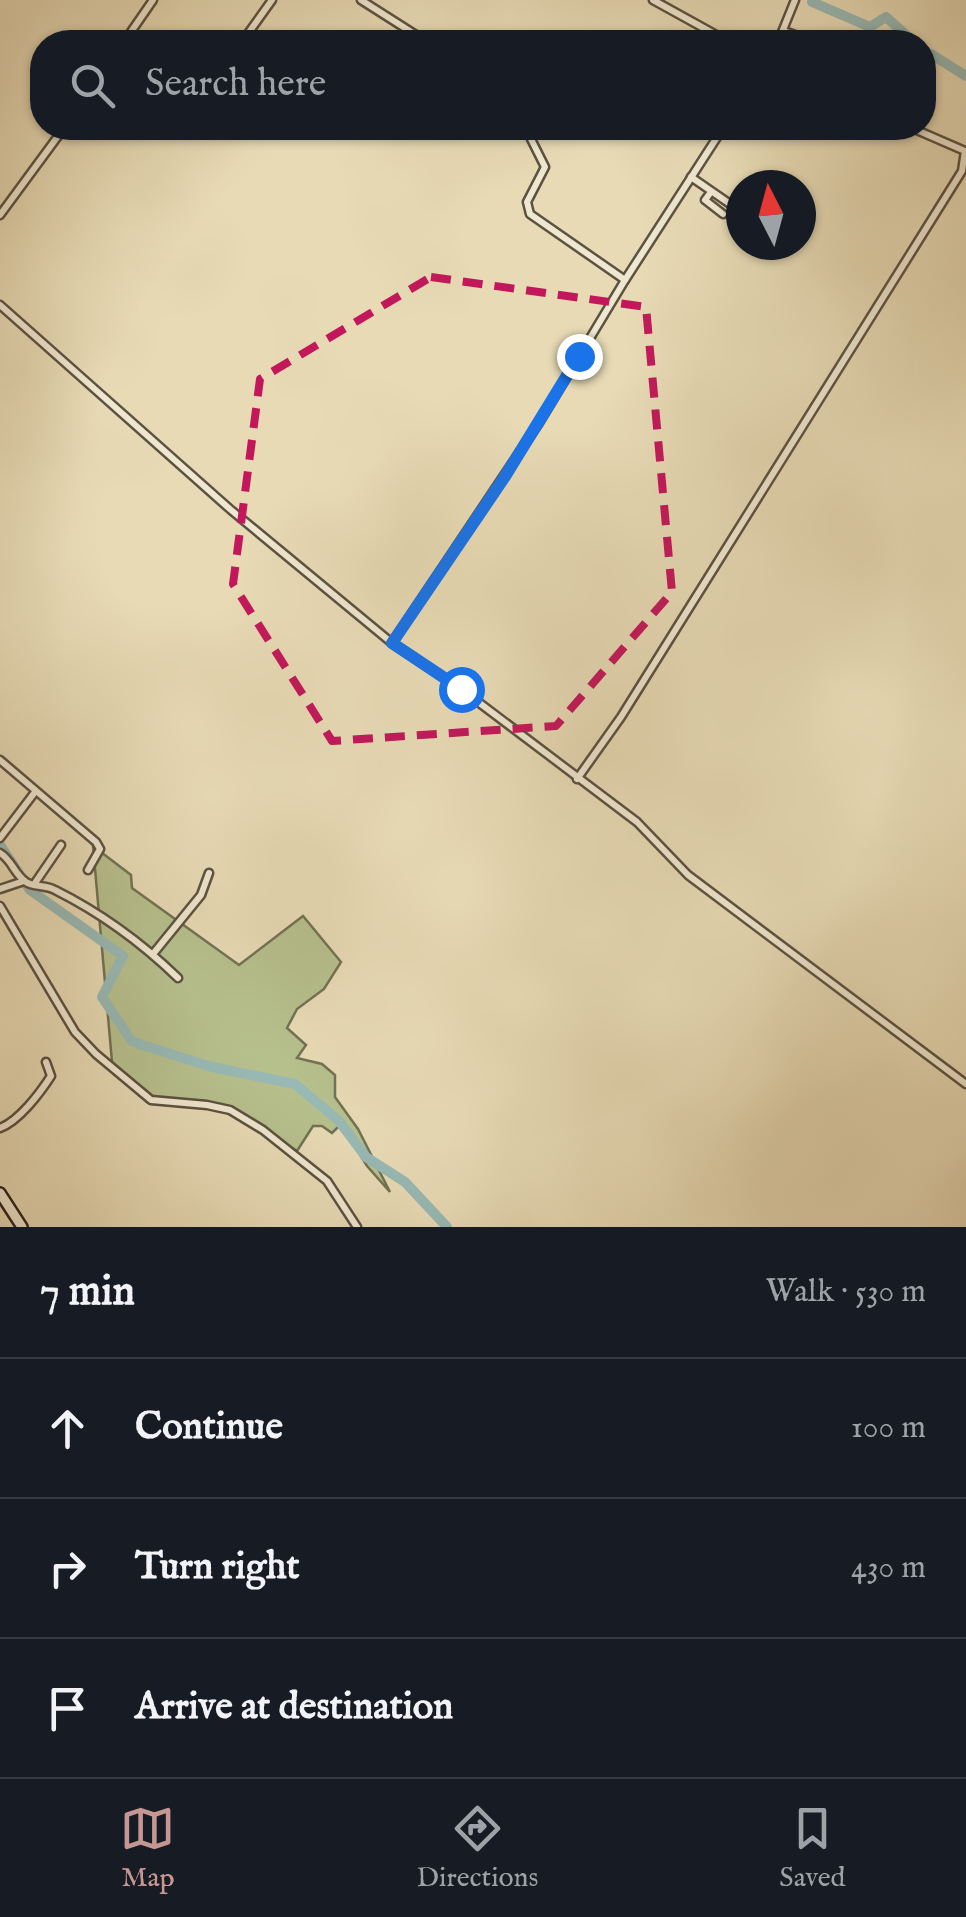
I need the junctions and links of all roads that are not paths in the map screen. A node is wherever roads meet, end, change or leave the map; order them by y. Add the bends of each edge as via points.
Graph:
1 (153, 0) edge
2 (272, 0) edge
3 (362, 0) edge
4 (654, 0) edge
5 (794, 0) edge
6 (132, 30) edge
7 (251, 30) edge
8 (408, 30) edge
9 (707, 30) edge
10 (784, 30) edge
11 (55, 140) edge
12 (530, 140) edge
13 (715, 140) edge
14 (936, 140) edge
15 (691, 177) junction
16 (711, 192) junction
17 (726, 202) edge
18 (724, 214) dead end
19 (0, 215) edge
20 (625, 280) junction
21 (2, 310) edge
22 (392, 643) junction
23 (0, 760) edge
24 (577, 779) junction
25 (34, 792) junction
26 (0, 838) edge
27 (61, 845) dead end
28 (0, 853) edge
29 (88, 870) dead end
30 (209, 873) dead end
31 (29, 883) junction
32 (0, 889) edge
33 (0, 906) edge
34 (153, 954) junction
35 (178, 978) dead end
36 (46, 1062) dead end
37 (966, 1084) edge
38 (0, 1128) edge
39 (1, 1196) edge
40 (22, 1227) edge
41 (357, 1227) edge

1 - 6 street
2 - 7 street
3 - 8 street
4 - 9 street
5 - 10 street
11 - 19 street
12 - 20 street via 545,168 527,202 530,214
13 - 15 street
14 - 24 street via 965,151 962,171
15 - 16 street
15 - 20 street
16 - 17 street
16 - 18 street via 706,200
20 - 22 street
21 - 22 street
22 - 24 street
23 - 25 street
24 - 37 street via 637,822 688,875
25 - 26 street
25 - 29 street via 96,842 100,850
27 - 31 street
28 - 31 street
30 - 34 street via 201,895
31 - 32 street
31 - 34 street via 52,888
33 - 41 street via 96,1054 151,1100 230,1110 263,1130 326,1181
34 - 35 street
36 - 38 street via 51,1076
39 - 40 main road

